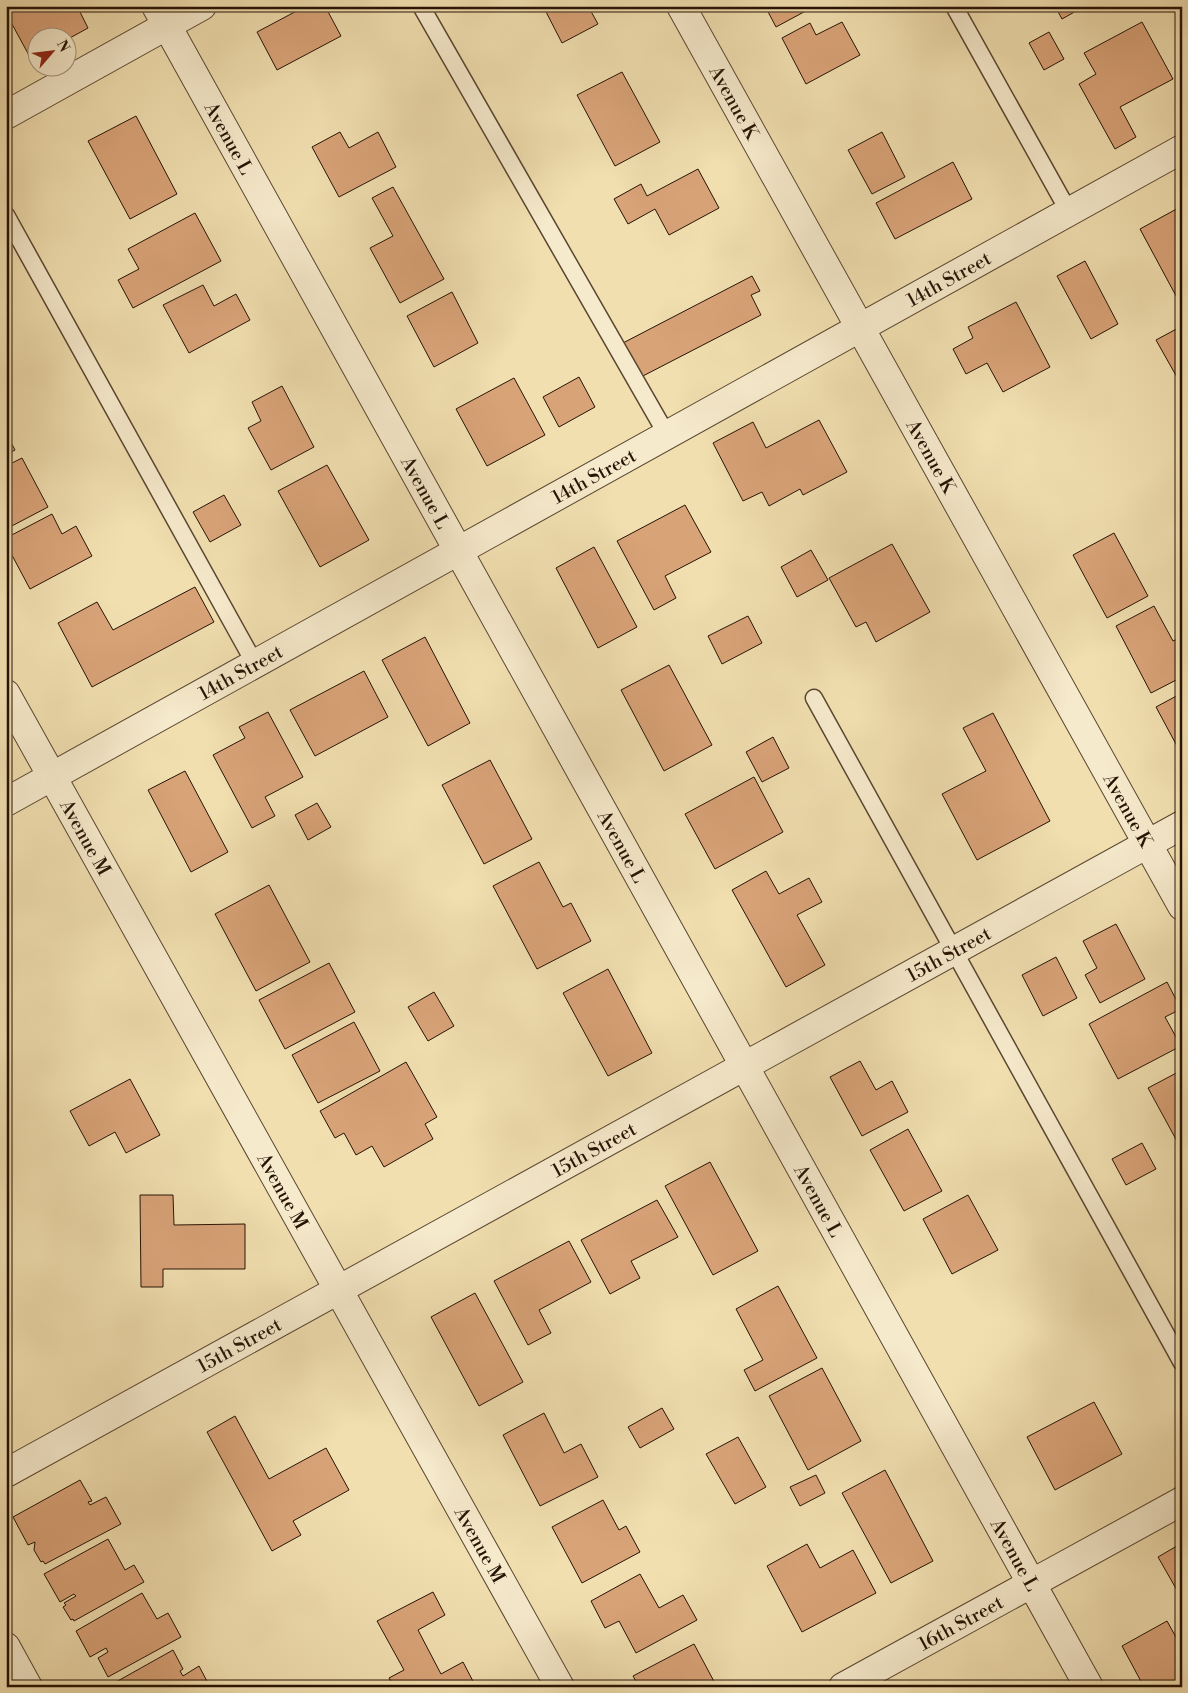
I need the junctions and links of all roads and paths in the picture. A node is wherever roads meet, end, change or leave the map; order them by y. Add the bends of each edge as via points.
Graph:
1 (202, 6) edge
2 (421, 6) edge
3 (682, 6) edge
4 (954, 6) edge
5 (161, 16) edge
6 (6, 115) edge
7 (1182, 149) edge
8 (1069, 212) junction
9 (6, 215) edge
10 (860, 328) junction
11 (667, 435) junction
12 (458, 551) junction
13 (255, 664) junction
14 (6, 694) edge
15 (814, 698) dead end
16 (52, 777) junction
17 (6, 802) edge
18 (1182, 825) edge
19 (1147, 844) junction
20 (1182, 906) edge
21 (954, 951) junction
22 (744, 1067) junction
23 (339, 1290) junction
24 (1182, 1363) edge
25 (6, 1473) edge
26 (1182, 1501) edge
27 (1031, 1582) junction
28 (6, 1647) edge
29 (28, 1687) edge
30 (560, 1687) edge
31 (843, 1687) edge
32 (1089, 1687) edge

1 - 5 street
2 - 11 lane
3 - 10 street, Avenue K
4 - 8 lane
5 - 6 street
5 - 12 street, Avenue L
7 - 8 street, 14th Street
8 - 10 street, 14th Street
9 - 13 lane
10 - 11 street, 14th Street
10 - 19 street, Avenue K
11 - 12 street, 14th Street
12 - 13 street, 14th Street
12 - 22 street, Avenue L
13 - 16 street, 14th Street
14 - 16 street, Avenue M
15 - 21 lane
16 - 17 street, 14th Street
16 - 23 street, Avenue M
18 - 19 street, 15th Street
19 - 20 street, Avenue K
19 - 21 street, 15th Street
21 - 22 street, 15th Street
21 - 24 lane
22 - 23 street, 15th Street
22 - 27 street, Avenue L
23 - 25 street, 15th Street
23 - 30 street, Avenue M
26 - 27 street, 16th Street
27 - 31 street, 16th Street
27 - 32 street, Avenue L
28 - 29 street

